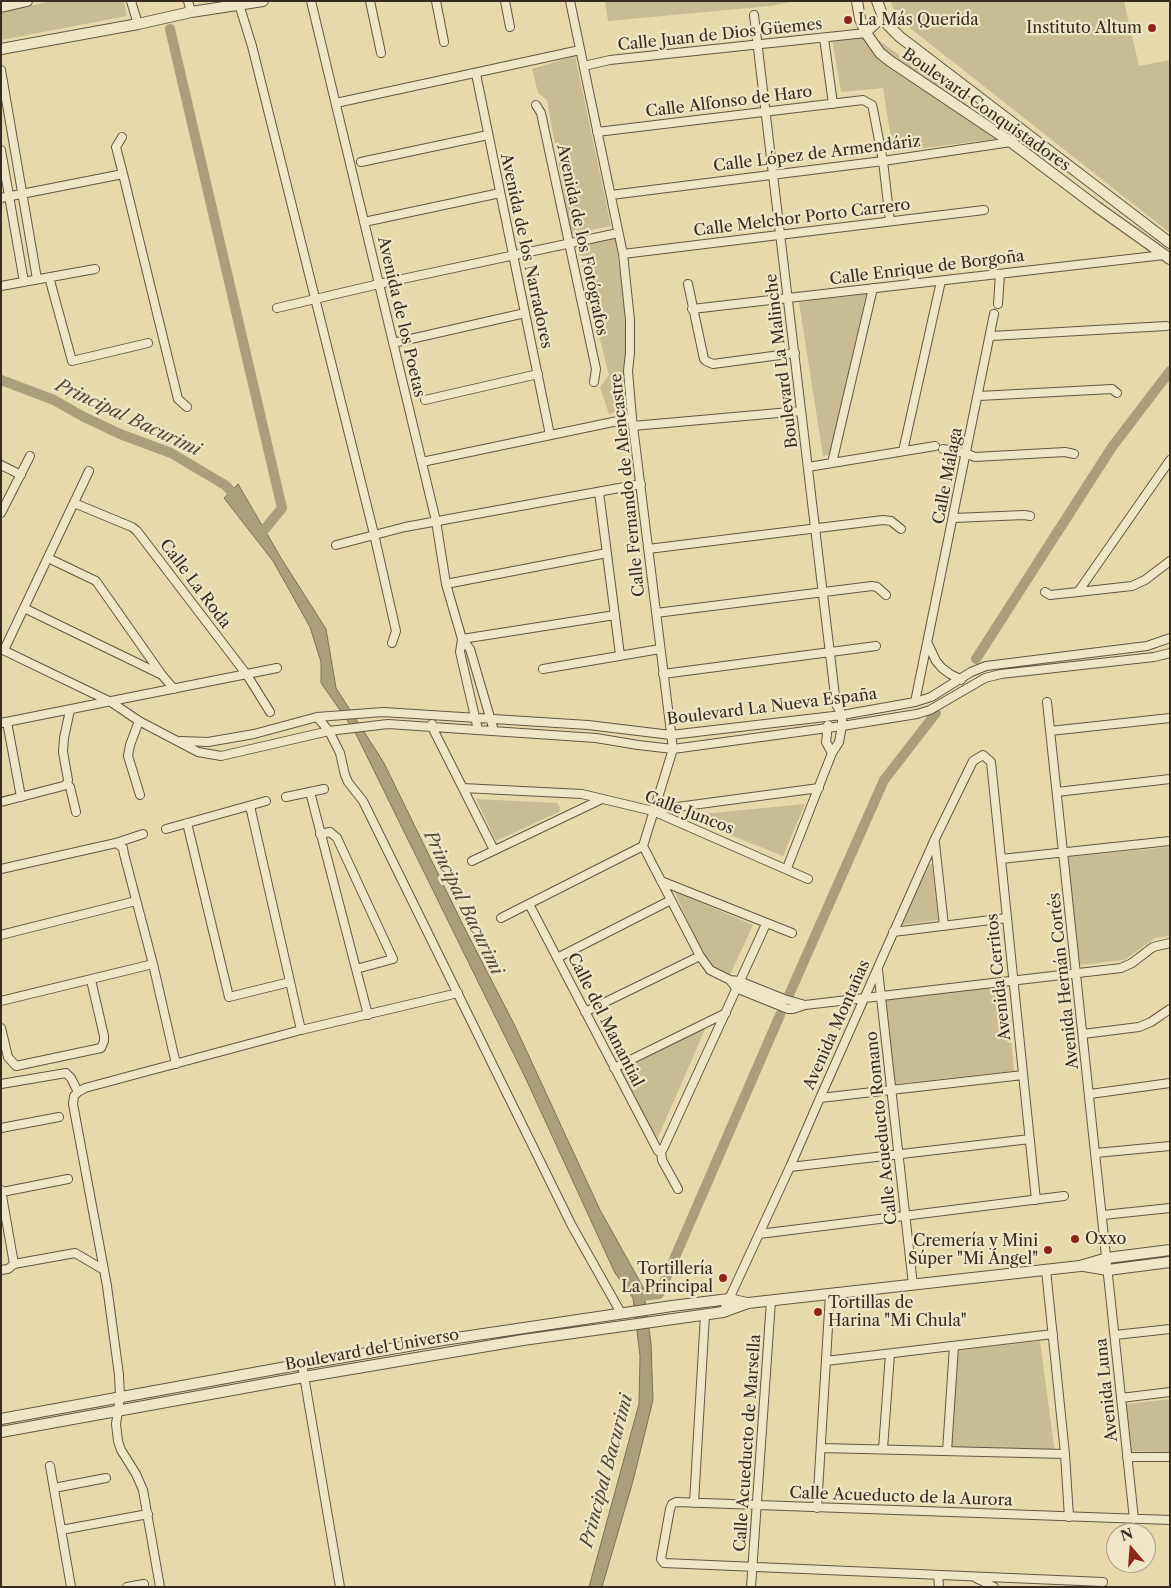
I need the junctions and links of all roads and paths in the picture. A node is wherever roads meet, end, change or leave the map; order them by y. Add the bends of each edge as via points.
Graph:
1 (27, 1) edge
2 (132, 1) edge
3 (188, 1) edge
4 (264, 1) edge
5 (311, 1) edge
6 (370, 1) edge
7 (436, 1) edge
8 (505, 1) edge
9 (570, 1) edge
10 (857, 1) edge
11 (876, 1) edge
12 (239, 3) edge
13 (1, 7) edge
14 (191, 12) junction
15 (754, 15) dead end
16 (883, 18) junction
17 (138, 24) junction
18 (510, 27) dead end
19 (866, 33) junction
20 (824, 38) junction
21 (444, 42) dead end
22 (758, 45) junction
23 (1, 49) edge
24 (580, 50) junction
25 (381, 53) dead end
26 (584, 66) junction
27 (1, 70) edge
28 (476, 74) junction
29 (336, 102) junction
30 (833, 104) junction
31 (536, 105) dead end
32 (766, 112) junction
33 (1022, 130) junction
34 (597, 132) junction
35 (488, 135) junction
36 (122, 137) dead end
37 (1011, 142) junction
38 (1, 150) edge
39 (882, 161) junction
40 (361, 162) dead end
41 (123, 174) junction
42 (773, 174) junction
43 (500, 193) junction
44 (22, 194) junction
45 (611, 195) junction
46 (10, 197) junction
47 (1, 198) edge
48 (984, 210) dead end
49 (890, 221) junction
50 (364, 222) junction
51 (618, 232) junction
52 (780, 234) junction
53 (569, 242) junction
54 (1170, 243) edge
55 (623, 254) junction
56 (513, 255) junction
57 (1167, 257) edge
58 (95, 269) dead end
59 (1000, 274) junction
60 (49, 277) junction
61 (37, 279) junction
62 (941, 281) junction
63 (24, 282) junction
64 (379, 284) junction
65 (688, 284) dead end
66 (1, 286) edge
67 (873, 288) junction
68 (315, 298) junction
69 (788, 298) junction
70 (998, 304) dead end
71 (277, 308) dead end
72 (692, 309) junction
73 (525, 313) junction
74 (994, 314) dead end
75 (1166, 326) dead end
76 (990, 336) junction
77 (148, 343) dead end
78 (393, 343) junction
79 (794, 353) junction
80 (538, 374) junction
81 (594, 382) dead end
82 (1118, 393) dead end
83 (978, 396) junction
84 (424, 400) dead end
85 (187, 406) dead end
86 (801, 411) junction
87 (632, 422) junction
88 (550, 435) junction
89 (903, 451) junction
90 (965, 453) junction
91 (1074, 454) dead end
92 (30, 456) dead end
93 (1170, 460) edge
94 (422, 462) junction
95 (832, 463) junction
96 (1, 464) edge
97 (808, 467) junction
98 (89, 471) dead end
99 (21, 474) junction
100 (641, 484) junction
101 (599, 492) junction
102 (74, 503) junction
103 (1, 513) edge
104 (1030, 516) dead end
105 (954, 518) junction
106 (436, 521) junction
107 (816, 529) junction
108 (901, 529) dead end
109 (374, 534) junction
110 (336, 544) dead end
111 (648, 549) junction
112 (607, 553) junction
113 (48, 558) junction
114 (1170, 561) edge
115 (446, 584) junction
116 (1045, 592) dead end
117 (1078, 592) junction
118 (824, 593) junction
119 (886, 595) dead end
120 (24, 608) junction
121 (656, 613) junction
122 (615, 615) junction
123 (1170, 638) edge
124 (462, 639) junction
125 (392, 643) dead end
126 (928, 644) junction
127 (876, 646) dead end
128 (660, 649) junction
129 (2, 650) edge
130 (830, 652) junction
131 (1170, 653) edge
132 (620, 655) junction
133 (277, 668) dead end
134 (544, 669) dead end
135 (664, 674) junction
136 (162, 675) junction
137 (247, 675) junction
138 (960, 679) junction
139 (174, 689) junction
140 (963, 690) junction
141 (111, 702) junction
142 (915, 702) junction
143 (1047, 702) dead end
144 (836, 704) junction
145 (70, 710) junction
146 (270, 712) dead end
147 (432, 714) junction
148 (842, 715) junction
149 (830, 716) junction
150 (318, 717) junction
151 (475, 717) junction
152 (490, 717) junction
153 (1170, 718) edge
154 (139, 721) junction
155 (4, 722) edge
156 (842, 726) junction
157 (432, 727) junction
158 (828, 728) junction
159 (478, 730) junction
160 (333, 731) junction
161 (494, 731) junction
162 (1050, 731) junction
163 (671, 735) junction
164 (179, 741) junction
165 (673, 749) junction
166 (832, 753) junction
167 (983, 756) joint
168 (1170, 780) edge
169 (66, 784) junction
170 (463, 788) junction
171 (819, 788) junction
172 (324, 790) dead end
173 (310, 792) junction
174 (1057, 792) junction
175 (140, 795) dead end
176 (21, 797) junction
177 (286, 797) dead end
178 (602, 799) junction
179 (1, 802) edge
180 (266, 802) dead end
181 (250, 806) junction
182 (653, 811) junction
183 (76, 812) dead end
184 (187, 823) junction
185 (166, 829) dead end
186 (143, 834) dead end
187 (320, 834) junction
188 (1170, 840) edge
189 (934, 841) junction
190 (116, 842) junction
191 (643, 846) junction
192 (494, 850) junction
193 (1064, 853) junction
194 (1001, 859) junction
195 (472, 861) dead end
196 (787, 868) junction
197 (1, 869) edge
198 (808, 879) dead end
199 (661, 881) junction
200 (136, 900) junction
201 (671, 900) junction
202 (529, 904) junction
203 (501, 918) dead end
204 (1007, 918) junction
205 (766, 924) junction
206 (944, 926) junction
207 (893, 932) junction
208 (792, 933) dead end
209 (1, 936) edge
210 (1170, 943) edge
211 (700, 956) junction
212 (557, 958) junction
213 (153, 964) junction
214 (877, 968) junction
215 (356, 969) junction
216 (1076, 974) junction
217 (91, 980) junction
218 (1013, 981) junction
219 (290, 982) junction
220 (738, 985) junction
221 (458, 993) junction
222 (880, 996) junction
223 (864, 998) junction
224 (1, 1001) edge
225 (1170, 1008) edge
226 (585, 1012) junction
227 (726, 1013) junction
228 (368, 1014) junction
229 (1, 1028) edge
230 (301, 1030) junction
231 (1083, 1034) junction
232 (176, 1064) junction
233 (614, 1068) junction
234 (1023, 1075) junction
235 (1170, 1083) edge
236 (1, 1084) edge
237 (891, 1090) junction
238 (78, 1092) junction
239 (1090, 1094) junction
240 (820, 1098) junction
241 (59, 1117) dead end
242 (1, 1128) edge
243 (1030, 1139) junction
244 (1170, 1146) edge
245 (659, 1150) junction
246 (1096, 1153) junction
247 (899, 1154) junction
248 (790, 1168) junction
249 (68, 1179) dead end
250 (678, 1189) dead end
251 (1, 1191) edge
252 (1064, 1196) dead end
253 (1036, 1200) junction
254 (1170, 1208) edge
255 (1103, 1215) junction
256 (905, 1216) junction
257 (759, 1234) junction
258 (1170, 1250) edge
259 (1107, 1258) junction
260 (1170, 1262) edge
261 (14, 1264) junction
262 (1080, 1266) junction
263 (1, 1270) edge
264 (104, 1270) junction
265 (1046, 1270) junction
266 (1108, 1270) junction
267 (913, 1285) junction
268 (830, 1294) junction
269 (729, 1300) junction
270 (771, 1301) junction
271 (748, 1304) junction
272 (672, 1306) junction
273 (723, 1312) junction
274 (621, 1313) junction
275 (705, 1315) junction
276 (668, 1320) junction
277 (1170, 1329) edge
278 (1053, 1334) junction
279 (1115, 1336) junction
280 (954, 1346) junction
281 (890, 1354) junction
282 (826, 1361) junction
283 (302, 1364) junction
284 (304, 1377) junction
285 (1170, 1392) edge
286 (120, 1398) junction
287 (1121, 1398) junction
288 (118, 1411) junction
289 (1, 1419) edge
290 (1, 1432) edge
291 (821, 1448) junction
292 (883, 1450) junction
293 (946, 1451) junction
294 (1065, 1454) junction
295 (1127, 1457) junction
296 (1170, 1458) edge
297 (50, 1466) dead end
298 (106, 1478) dead end
299 (54, 1488) junction
300 (694, 1503) junction
301 (757, 1505) junction
302 (817, 1508) junction
303 (148, 1514) junction
304 (1069, 1517) junction
305 (1134, 1519) junction
306 (1170, 1520) edge
307 (61, 1530) junction
308 (753, 1567) junction
309 (938, 1575) junction
310 (972, 1576) junction
311 (1006, 1577) junction
312 (1103, 1582) dead end
313 (144, 1584) dead end
314 (1076, 1584) edge
315 (71, 1587) edge
316 (127, 1587) edge
317 (160, 1587) edge
318 (340, 1587) edge
319 (752, 1587) edge
320 (939, 1587) edge
321 (994, 1587) edge
322 (1003, 1587) edge

1 - 13 street
2 - 17 street
3 - 14 street
4 - 12 street
5 - 29 street, Avenida de los Poetas
6 - 25 street
7 - 21 street
8 - 18 street
9 - 24 street, Calle Fernando de Alencastre
10 - 19 street, Boulevard Conquistadores
11 - 16 street, Boulevard Conquistadores
12 - 14 street
12 - 68 street
14 - 17 street
15 - 22 street, Boulevard La Malinche
16 - 19 street
16 - 33 street, Boulevard Conquistadores via 891,30
17 - 23 street
19 - 20 street, Calle Juan de Dios Güemes
19 - 37 street, Boulevard Conquistadores via 890,61
20 - 22 street, Calle Juan de Dios Güemes
20 - 30 street
22 - 26 street, Calle Juan de Dios Güemes via 610,60
22 - 32 street, Boulevard La Malinche
24 - 26 street, Calle Fernando de Alencastre
24 - 28 street
26 - 34 street, Calle Fernando de Alencastre
27 - 44 street
28 - 29 street
28 - 35 street, Avenida de los Narradores
29 - 50 street, Avenida de los Poetas
30 - 32 street, Calle Alfonso de Haro
30 - 39 street, Calle Alfonso de Haro via 863,100 872,105
31 - 53 street, Avenida de los Fotógrafos via 541,113
32 - 34 street, Calle Alfonso de Haro
32 - 42 street, Boulevard La Malinche
33 - 37 street
33 - 54 street, Boulevard Conquistadores
34 - 45 street, Calle Fernando de Alencastre
35 - 40 street
35 - 43 street, Avenida de los Narradores
36 - 41 street via 116,147
37 - 39 street, Calle López de Armendáriz
37 - 57 street, Boulevard Conquistadores
38 - 46 street
39 - 42 street, Calle López de Armendáriz
39 - 49 street
41 - 44 street
41 - 85 street via 178,399
42 - 45 street, Calle López de Armendáriz
42 - 52 street, Boulevard La Malinche
43 - 50 street
43 - 56 street, Avenida de los Narradores
44 - 46 street
44 - 61 street
45 - 51 street, Calle Fernando de Alencastre
46 - 47 street
46 - 63 street
48 - 49 street, Calle Melchor Porto Carrero
49 - 52 street, Calle Melchor Porto Carrero
50 - 64 street, Avenida de los Poetas
51 - 53 street
51 - 55 street, Calle Fernando de Alencastre
52 - 55 street, Calle Melchor Porto Carrero
52 - 69 street, Boulevard La Malinche
53 - 56 street
53 - 81 street, Avenida de los Fotógrafos via 596,369
55 - 87 street, Calle Fernando de Alencastre via 630,320 628,371
56 - 64 street
56 - 73 street, Avenida de los Narradores
57 - 59 street, Calle Enrique de Borgoña
58 - 60 street
59 - 62 street, Calle Enrique de Borgoña
59 - 70 street
60 - 61 street
60 - 77 street via 72,361
61 - 63 street
62 - 67 street, Calle Enrique de Borgoña
62 - 89 street
63 - 66 street
64 - 68 street
64 - 78 street, Avenida de los Poetas
65 - 72 street
67 - 69 street, Calle Enrique de Borgoña
67 - 95 street
68 - 71 street
68 - 109 street
69 - 72 street, Calle Enrique de Borgoña
69 - 79 street, Boulevard La Malinche
72 - 79 street via 706,361 713,364
73 - 78 street
73 - 80 street, Avenida de los Narradores
74 - 76 street, Calle Málaga
75 - 76 street
76 - 83 street, Calle Málaga
78 - 94 street, Avenida de los Poetas
79 - 86 street, Boulevard La Malinche
80 - 84 street
80 - 88 street, Avenida de los Narradores
82 - 83 street via 1112,389
83 - 90 street, Calle Málaga
86 - 87 street
86 - 97 street, Boulevard La Malinche
87 - 88 street
87 - 100 street, Calle Fernando de Alencastre
88 - 94 street
89 - 90 street via 939,447
89 - 95 street
90 - 91 street via 975,457
90 - 105 street, Calle Málaga
92 - 99 street
93 - 117 street
94 - 106 street, Avenida de los Poetas
95 - 97 street
96 - 99 street
97 - 107 street, Boulevard La Malinche
98 - 102 street
99 - 103 street
100 - 101 street
100 - 111 street, Calle Fernando de Alencastre
101 - 106 street
101 - 112 street
102 - 113 street
102 - 137 street, Calle La Roda via 137,531
104 - 105 street
105 - 126 street, Calle Málaga
106 - 109 street
106 - 115 street, Avenida de los Poetas
107 - 108 street via 883,520 891,521
107 - 111 street
107 - 118 street, Boulevard La Malinche
109 - 110 street
109 - 125 street via 396,631
111 - 121 street, Calle Fernando de Alencastre
112 - 115 street
112 - 122 street
113 - 120 street
113 - 136 street via 96,581
114 - 117 street via 1132,586
115 - 124 street, Avenida de los Poetas
116 - 117 street via 1050,595
118 - 119 street via 872,586
118 - 121 street
118 - 130 street, Boulevard La Malinche
120 - 129 street
120 - 136 street
121 - 128 street, Calle Fernando de Alencastre
122 - 124 street
122 - 132 street
123 - 138 street, Boulevard La Nueva España via 1147,646 986,666
124 - 151 street, Avenida de los Poetas via 460,652
124 - 152 street, Avenida de los Poetas via 470,649
126 - 138 street via 942,668
126 - 142 street, Calle Málaga
127 - 130 street
128 - 132 street
128 - 135 street, Calle Fernando de Alencastre
129 - 141 street, Boulevard La Nueva España
130 - 135 street
130 - 144 street, Boulevard La Malinche
131 - 140 street, Boulevard La Nueva España via 1001,674 985,678
132 - 134 street
133 - 137 street
135 - 163 street, Calle Fernando de Alencastre
136 - 139 street
137 - 139 street
137 - 146 street, Calle La Roda
138 - 140 street
138 - 142 street, Boulevard La Nueva España via 931,697
139 - 141 street
140 - 156 street, Boulevard La Nueva España via 917,714
141 - 145 street
141 - 154 street, Boulevard La Nueva España
142 - 148 street, Boulevard La Nueva España
143 - 162 street, Avenida Hernán Cortés
144 - 148 street, Boulevard La Malinche
144 - 149 street
145 - 155 street
145 - 169 street via 62,752
147 - 150 street, Boulevard La Nueva España via 383,712
147 - 151 street, Boulevard La Nueva España
147 - 157 street
148 - 149 street, Boulevard La Nueva España
148 - 156 street
149 - 158 street
149 - 163 street, Boulevard La Nueva España
150 - 160 street
150 - 164 street, Boulevard La Nueva España via 208,742
151 - 152 street, Boulevard La Nueva España
151 - 159 street, Avenida de los Poetas
152 - 161 street, Avenida de los Poetas
152 - 163 street, Boulevard La Nueva España
153 - 162 street
154 - 164 street, Boulevard La Nueva España
154 - 175 street via 128,756
155 - 176 street
156 - 158 street, Boulevard La Nueva España
156 - 166 street via 839,742
157 - 159 street, Boulevard La Nueva España
157 - 160 street, Boulevard La Nueva España via 388,724
157 - 170 street
158 - 165 street, Boulevard La Nueva España
158 - 166 street via 826,742
159 - 161 street, Boulevard La Nueva España
160 - 164 street, Boulevard La Nueva España via 221,756 198,752
160 - 221 street via 348,782 363,801
161 - 165 street, Boulevard La Nueva España via 596,738
162 - 174 street, Avenida Hernán Cortés
163 - 165 street, Calle Fernando de Alencastre
165 - 182 street, Calle Fernando de Alencastre
166 - 171 street
167 - 189 street, Avenida Montañas via 973,761
167 - 194 street, Avenida Cerritos via 991,762
168 - 174 street
169 - 176 street
169 - 183 street via 70,787
170 - 178 street, Calle Juncos via 582,794
170 - 192 street
171 - 182 street
171 - 196 street
172 - 173 street
173 - 177 street
173 - 187 street
174 - 193 street, Avenida Hernán Cortés
176 - 179 street
178 - 182 street, Calle Juncos
178 - 192 street
180 - 181 street
181 - 184 street
181 - 219 street
182 - 191 street, Calle Fernando de Alencastre
182 - 196 street, Calle Juncos
184 - 185 street
184 - 219 street via 229,998
186 - 190 street
187 - 215 street
187 - 215 street via 330,832 337,838 393,959
188 - 193 street
189 - 206 street
189 - 207 street, Avenida Montañas
190 - 197 street
190 - 200 street via 123,848
191 - 199 street
191 - 202 street
192 - 195 street
193 - 194 street
193 - 216 street, Avenida Hernán Cortés
194 - 204 street, Avenida Cerritos
196 - 198 street, Calle Juncos
199 - 201 street
199 - 205 street
200 - 209 street
200 - 213 street
201 - 211 street
201 - 212 street
202 - 203 street
202 - 212 street, Calle del Manantial
204 - 206 street
204 - 218 street, Avenida Cerritos
205 - 208 street
205 - 220 street
206 - 207 street
207 - 214 street, Avenida Montañas
210 - 216 street via 1153,948 1121,968
211 - 220 street via 712,972
211 - 226 street
212 - 226 street, Calle del Manantial
213 - 217 street
213 - 232 street
214 - 222 street, Calle Acueducto Romano
214 - 223 street, Avenida Montañas
215 - 228 street
216 - 218 street
216 - 231 street, Avenida Hernán Cortés
217 - 224 street
217 - 229 street via 104,1036 101,1048 16,1066 8,1058
218 - 222 street
218 - 234 street, Avenida Cerritos
219 - 230 street
220 - 223 street via 805,1004
220 - 227 street
221 - 228 street
221 - 274 street via 572,1226
222 - 223 street
222 - 237 street, Calle Acueducto Romano
223 - 240 street, Avenida Montañas
225 - 231 street via 1139,1027
226 - 233 street, Calle del Manantial
227 - 233 street
227 - 245 street
228 - 230 street
230 - 232 street
231 - 239 street, Avenida Hernán Cortés
232 - 238 street
233 - 245 street, Calle del Manantial
234 - 237 street
234 - 243 street, Avenida Cerritos
235 - 239 street
236 - 238 street via 66,1073
237 - 240 street
237 - 247 street, Calle Acueducto Romano
238 - 264 street via 73,1104
239 - 246 street, Avenida Hernán Cortés
240 - 248 street, Avenida Montañas
241 - 242 street
243 - 247 street
243 - 253 street, Avenida Cerritos
244 - 246 street
245 - 250 street, Calle del Manantial
246 - 255 street, Avenida Hernán Cortés
247 - 248 street
247 - 256 street, Calle Acueducto Romano
248 - 257 street, Avenida Montañas
249 - 251 street
251 - 261 street
252 - 253 street
253 - 256 street
254 - 255 street
255 - 259 street, Avenida Hernán Cortés
256 - 257 street
256 - 267 street, Calle Acueducto Romano
257 - 269 street, Avenida Montañas
258 - 259 street, Boulevard del Universo
259 - 262 street, Boulevard del Universo
259 - 266 street, Avenida Luna
260 - 266 street, Boulevard del Universo
261 - 263 street
261 - 264 street via 75,1253
262 - 265 street, Boulevard del Universo
262 - 266 street, Boulevard del Universo
264 - 286 street
265 - 267 street, Boulevard del Universo
265 - 278 street
266 - 279 street, Avenida Luna
267 - 268 street, Boulevard del Universo
268 - 270 street, Boulevard del Universo
268 - 282 street
269 - 271 street, Boulevard del Universo
269 - 272 street, Boulevard del Universo
269 - 273 street, Avenida Montañas
270 - 271 street, Boulevard del Universo
270 - 301 street, Calle Acueducto de Marsella
271 - 273 street, Boulevard del Universo
272 - 274 street, Boulevard del Universo
272 - 276 street
273 - 275 street, Boulevard del Universo
274 - 283 street, Boulevard del Universo
275 - 276 street, Boulevard del Universo
275 - 300 street
276 - 284 street, Boulevard del Universo via 523,1340
277 - 279 street
278 - 280 street
278 - 294 street
279 - 287 street, Avenida Luna
280 - 281 street
280 - 293 street
281 - 282 street
281 - 292 street
282 - 291 street
283 - 284 street
283 - 286 street, Boulevard del Universo
284 - 288 street, Boulevard del Universo
284 - 318 street
285 - 287 street
286 - 288 street
286 - 289 street, Boulevard del Universo
287 - 295 street, Avenida Luna
288 - 290 street, Boulevard del Universo
288 - 303 street via 118,1441 140,1480
291 - 292 street
291 - 302 street
292 - 293 street
293 - 294 street
294 - 304 street
295 - 296 street
295 - 305 street, Avenida Luna
297 - 299 street
298 - 299 street
299 - 307 street
300 - 301 street, Calle Acueducto de la Aurora
300 - 308 street, Calle Acueducto de la Aurora via 672,1504 661,1562
301 - 302 street, Calle Acueducto de la Aurora
301 - 308 street, Calle Acueducto de Marsella
302 - 304 street, Calle Acueducto de la Aurora
303 - 307 street
303 - 317 street
304 - 305 street, Calle Acueducto de la Aurora
305 - 306 street, Calle Acueducto de la Aurora
307 - 315 street
308 - 309 street
308 - 319 street, Calle Acueducto de Marsella
309 - 310 street
309 - 320 street
310 - 311 street
310 - 321 street
311 - 314 street
311 - 322 street
312 - 314 street
313 - 316 street

